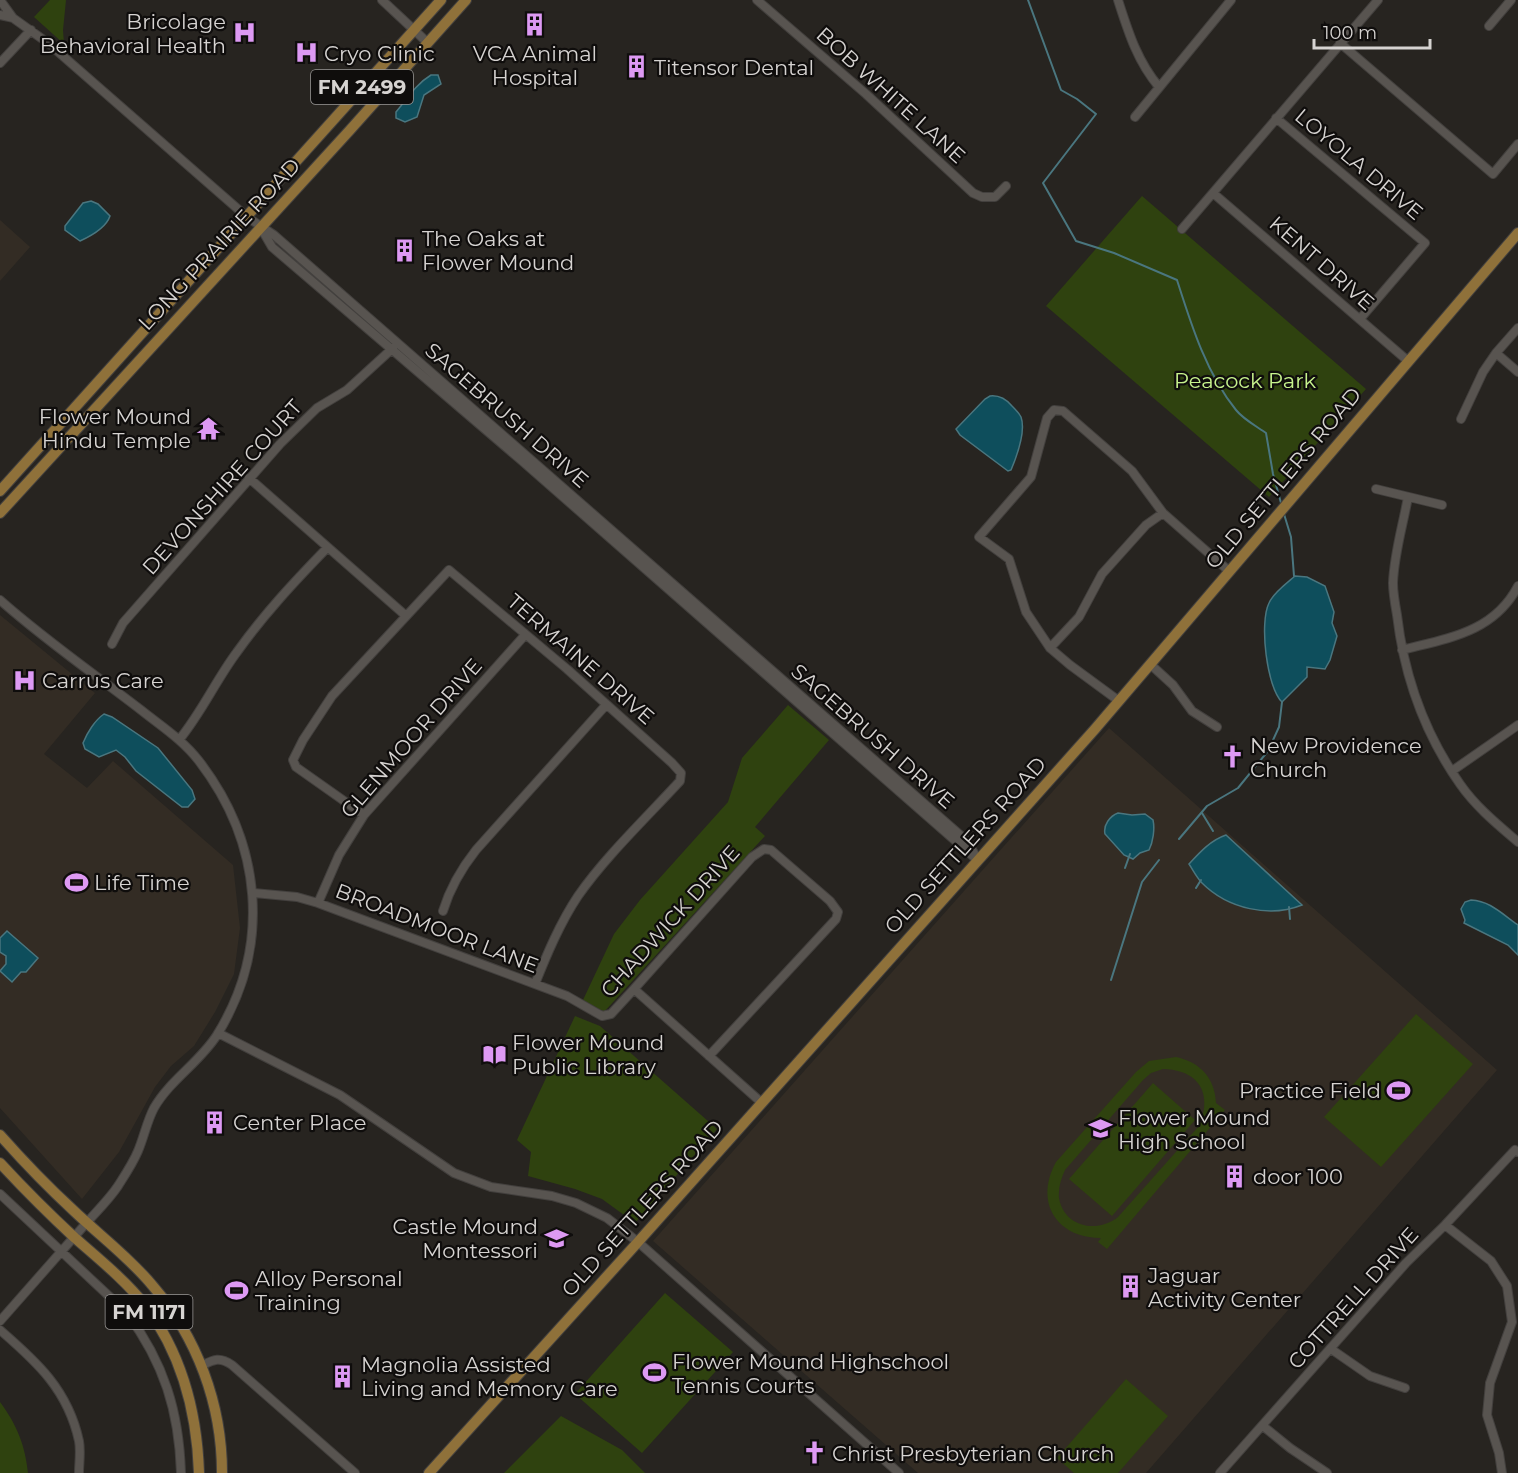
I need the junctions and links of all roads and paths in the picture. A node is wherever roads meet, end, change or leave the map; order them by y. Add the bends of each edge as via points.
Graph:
1 (0, 0) edge
2 (382, 0) edge
3 (441, 0) edge
4 (466, 0) edge
5 (757, 0) edge
6 (1118, 0) edge
7 (1230, 0) edge
8 (1378, 0) edge
9 (1510, 0) edge
10 (0, 15) edge
11 (13, 18) junction
12 (1489, 26) dead end
13 (31, 30) junction
14 (414, 30) junction
15 (428, 43) junction
16 (1340, 43) junction
17 (0, 63) edge
18 (1159, 87) junction
19 (1135, 117) dead end
20 (1276, 118) junction
21 (1518, 144) edge
22 (1006, 186) dead end
23 (1213, 192) junction
24 (247, 217) junction
25 (260, 227) junction
26 (1182, 229) dead end
27 (1518, 233) edge
28 (326, 294) junction
29 (358, 309) junction
30 (1360, 319) junction
31 (1518, 328) edge
32 (398, 343) junction
33 (391, 350) junction
34 (1496, 353) junction
35 (1408, 361) junction
36 (1518, 372) edge
37 (101, 379) junction
38 (111, 390) junction
39 (1461, 419) dead end
40 (249, 478) junction
41 (1377, 489) dead end
42 (0, 491) edge
43 (1408, 497) junction
44 (1442, 505) dead end
45 (0, 513) edge
46 (1163, 513) junction
47 (327, 548) junction
48 (1229, 571) junction
49 (1518, 586) edge
50 (0, 600) edge
51 (405, 615) junction
52 (525, 635) junction
53 (112, 644) dead end
54 (1050, 648) junction
55 (1402, 650) junction
56 (744, 652) junction
57 (1150, 664) junction
58 (1119, 701) junction
59 (606, 705) junction
60 (1518, 725) edge
61 (1217, 727) dead end
62 (179, 740) junction
63 (1452, 771) junction
64 (364, 815) junction
65 (1518, 842) edge
66 (978, 860) junction
67 (253, 893) junction
68 (318, 903) junction
69 (442, 911) dead end
70 (535, 984) junction
71 (634, 989) junction
72 (602, 1016) joint
73 (218, 1033) junction
74 (709, 1056) junction
75 (762, 1103) junction
76 (0, 1135) edge
77 (1516, 1151) edge
78 (0, 1163) edge
79 (0, 1194) edge
80 (87, 1222) junction
81 (1446, 1225) junction
82 (74, 1237) junction
83 (638, 1242) junction
84 (61, 1252) junction
85 (0, 1321) edge
86 (0, 1330) edge
87 (1331, 1348) junction
88 (201, 1366) junction
89 (1406, 1388) dead end
90 (1263, 1426) junction
91 (79, 1473) edge
92 (181, 1473) edge
93 (199, 1473) edge
94 (222, 1473) edge
95 (355, 1473) edge
96 (429, 1473) edge
97 (899, 1473) edge
98 (1220, 1473) edge
99 (1327, 1473) edge
100 (1502, 1473) edge

1 - 11 street, SAGEBRUSH DRIVE
2 - 14 street
3 - 14 main road, LONG PRAIRIE ROAD / FM 2499
4 - 15 main road, LONG PRAIRIE ROAD / FM 2499
5 - 22 street, BOB WHITE LANE via 973,193 995,197
6 - 18 street via 1133,45
7 - 18 street
8 - 16 street
9 - 12 street
10 - 11 street, SAGEBRUSH DRIVE
11 - 13 street, SAGEBRUSH DRIVE
13 - 17 street
13 - 24 street, SAGEBRUSH DRIVE
14 - 15 street
14 - 24 main road, LONG PRAIRIE ROAD / FM 2499
15 - 25 main road, LONG PRAIRIE ROAD / FM 2499
16 - 20 street
16 - 21 street via 1493,174
18 - 19 street
20 - 23 street
20 - 30 street, LOYOLA DRIVE via 1425,243
23 - 26 street
23 - 30 street, KENT DRIVE
24 - 25 street, SAGEBRUSH DRIVE
24 - 37 main road, LONG PRAIRIE ROAD / FM 2499
25 - 28 street, SAGEBRUSH DRIVE via 272,247
25 - 29 street, SAGEBRUSH DRIVE via 275,235
25 - 38 main road, LONG PRAIRIE ROAD / FM 2499
27 - 35 main road, OLD SETTLERS ROAD
28 - 29 street via 332,292
28 - 33 street, SAGEBRUSH DRIVE
29 - 32 street, SAGEBRUSH DRIVE
30 - 35 street, KENT DRIVE
31 - 34 street
32 - 33 street, DEVONSHIRE COURT
32 - 56 street, SAGEBRUSH DRIVE
33 - 40 street, DEVONSHIRE COURT via 347,390 317,408
33 - 56 street, SAGEBRUSH DRIVE
34 - 36 street
34 - 39 street
35 - 48 main road, OLD SETTLERS ROAD
37 - 38 main road
37 - 42 main road, LONG PRAIRIE ROAD / FM 2499
38 - 45 main road, LONG PRAIRIE ROAD / FM 2499
40 - 47 street
40 - 53 street, DEVONSHIRE COURT via 123,622
41 - 43 street
43 - 44 street
43 - 55 street via 1393,586
46 - 48 street
46 - 54 street via 1146,525 1102,574 1078,617
46 - 54 street via 1132,471 1063,411 1054,410 1047,418 1031,477 979,537 1009,559 1026,612
47 - 51 street
47 - 62 street via 250,633 202,711
48 - 57 main road, OLD SETTLERS ROAD
49 - 55 street via 1499,612 1467,633
50 - 62 street via 59,650
51 - 52 street, TERMAINE DRIVE via 448,570
51 - 64 street via 332,696 293,760
52 - 59 street, TERMAINE DRIVE
52 - 64 street, GLENMOOR DRIVE
54 - 58 street
55 - 63 street via 1420,709
56 - 66 street, SAGEBRUSH DRIVE via 967,841
57 - 58 main road, OLD SETTLERS ROAD
57 - 61 street via 1173,685 1192,711
58 - 66 main road, OLD SETTLERS ROAD
59 - 69 street via 469,858 448,892
59 - 70 street, TERMAINE DRIVE via 672,763 681,773 680,781 577,897
60 - 63 street
62 - 67 street via 198,759 228,806 249,866
63 - 65 street via 1475,803
64 - 68 street, GLENMOOR DRIVE via 339,855
66 - 75 main road, OLD SETTLERS ROAD
67 - 68 street, BROADMOOR LANE
67 - 73 street via 250,953 233,1005
68 - 70 street, BROADMOOR LANE
70 - 72 street, BROADMOOR LANE
71 - 72 street, CHADWICK DRIVE via 610,1014
71 - 74 street
71 - 74 street, CHADWICK DRIVE via 752,856 764,849 771,850 830,901 838,912 836,919
73 - 80 street via 155,1106 133,1162
73 - 83 street via 340,1095 454,1173 491,1187 576,1203 607,1218
74 - 75 street
75 - 83 main road, OLD SETTLERS ROAD
76 - 80 main road, FM 1171
77 - 81 street, COTTRELL DRIVE
78 - 82 main road, FM 1171
79 - 84 street
80 - 82 street
80 - 88 main road, FM 1171 via 163,1298
81 - 87 street, COTTRELL DRIVE via 1406,1263
81 - 100 street via 1491,1261 1507,1286 1512,1322 1490,1383 1487,1415
82 - 84 street
82 - 93 main road, FM 1171 via 128,1286 170,1347 195,1419
83 - 96 main road, OLD SETTLERS ROAD
83 - 97 street
84 - 85 street
84 - 92 street via 127,1313 156,1357 170,1396
86 - 91 street via 57,1387 79,1442
87 - 89 street via 1370,1376
87 - 90 street, COTTRELL DRIVE
88 - 94 main road, FM 1171 via 215,1410
88 - 95 street via 216,1358 224,1360
90 - 98 street, COTTRELL DRIVE
90 - 99 street

